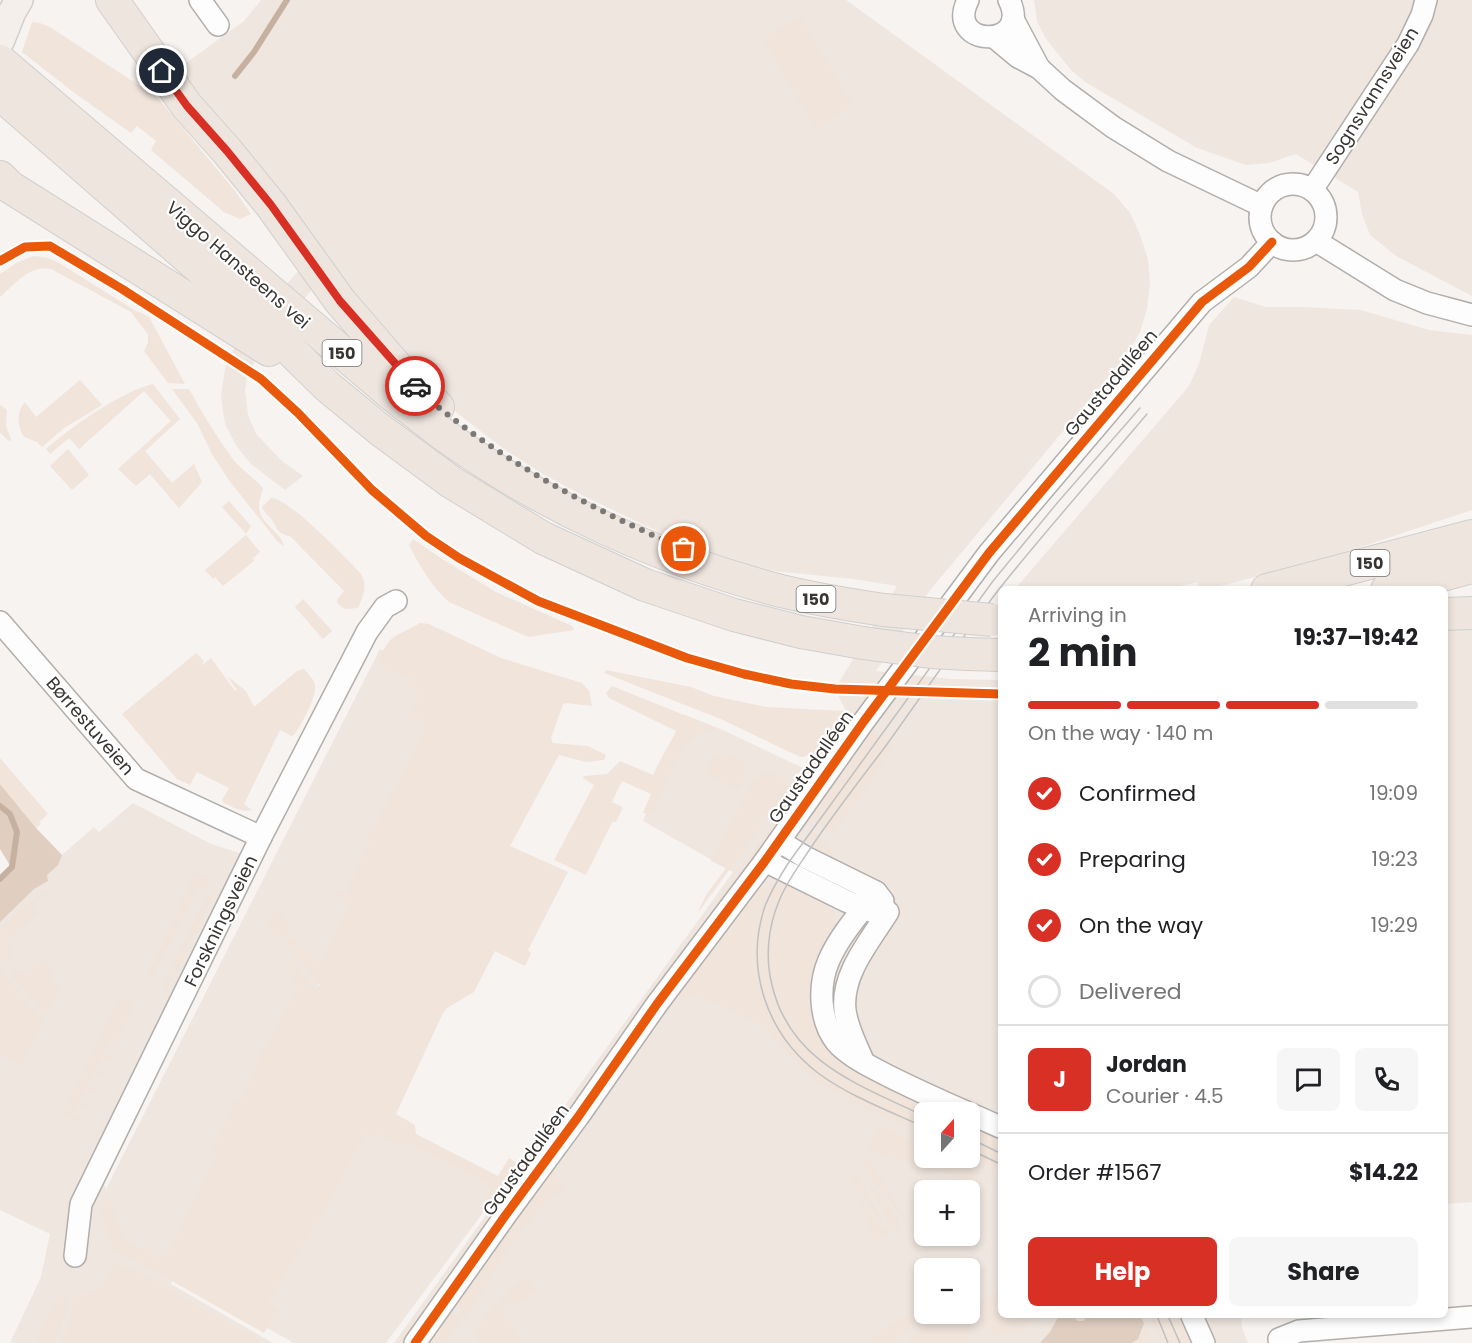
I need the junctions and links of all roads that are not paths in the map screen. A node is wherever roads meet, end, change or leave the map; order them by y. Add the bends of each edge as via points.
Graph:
1 (112, 0) edge
2 (200, 0) edge
3 (968, 0) edge
4 (1426, 0) edge
5 (1012, 7) edge
6 (8, 25) edge
7 (218, 25) dead end
8 (994, 37) junction
9 (1039, 68) junction
10 (0, 94) edge
11 (3, 183) edge
12 (1312, 190) junction
13 (1262, 206) junction
14 (1316, 241) junction
15 (1272, 242) junction
16 (1472, 315) edge
17 (328, 387) junction
18 (1472, 536) edge
19 (1472, 567) edge
20 (729, 576) junction
21 (1283, 586) edge
22 (1402, 586) edge
23 (396, 601) dead end
24 (1472, 613) edge
25 (1448, 614) edge
26 (996, 620) edge
27 (0, 622) edge
28 (998, 655) edge
29 (261, 837) junction
30 (779, 842) junction
31 (765, 861) junction
32 (876, 892) junction
33 (863, 909) junction
34 (888, 912) junction
35 (865, 1063) junction
36 (998, 1126) edge
37 (75, 1256) dead end
38 (1472, 1317) edge
39 (1193, 1318) edge
40 (1280, 1339) dead end
41 (415, 1343) edge
42 (1204, 1343) edge

1 - 20 highway via 187,106 271,205 340,301 420,391 491,447 550,484 684,549
2 - 7 street
3 - 8 street via 964,14 968,27 980,36
4 - 12 street, Sognsvannsveien via 1408,44
5 - 8 street via 1006,30
5 - 9 street
6 - 20 highway, Viggo Hansteens vei / 150 via 346,356 445,435 581,517 648,547
8 - 9 street
9 - 13 street via 1113,127 1159,155
10 - 17 highway, Viggo Hansteens vei / 150 via 265,326
11 - 17 highway
12 - 13 street via 1284,185 1268,195
12 - 14 street via 1324,205 1326,215 1322,234
13 - 15 street via 1262,228
14 - 15 street via 1298,249
14 - 16 street via 1395,290
15 - 30 street, Gaustadalléen via 1249,267 1202,302 989,553
17 - 28 highway, Viggo Hansteens vei / 150, bridge via 451,482 543,538 645,585 734,615 801,632 863,644
18 - 21 highway, 150
19 - 22 highway, 150
20 - 26 highway, Viggo Hansteens vei / 150, bridge via 816,599 884,610
23 - 29 street, Forskningsveien via 385,607 367,632
24 - 25 highway
27 - 29 street, Børrestuveien via 136,779
29 - 37 street, Forskningsveien via 81,1204
30 - 31 street, Gaustadalléen
30 - 32 street
31 - 33 street
31 - 41 street, Gaustadalléen via 657,1004
32 - 33 street
32 - 34 street
33 - 34 street
33 - 35 street via 828,961 822,995 832,1036
34 - 35 street via 854,967 847,987 845,1010
35 - 36 street
38 - 40 street via 1299,1331
39 - 42 street

